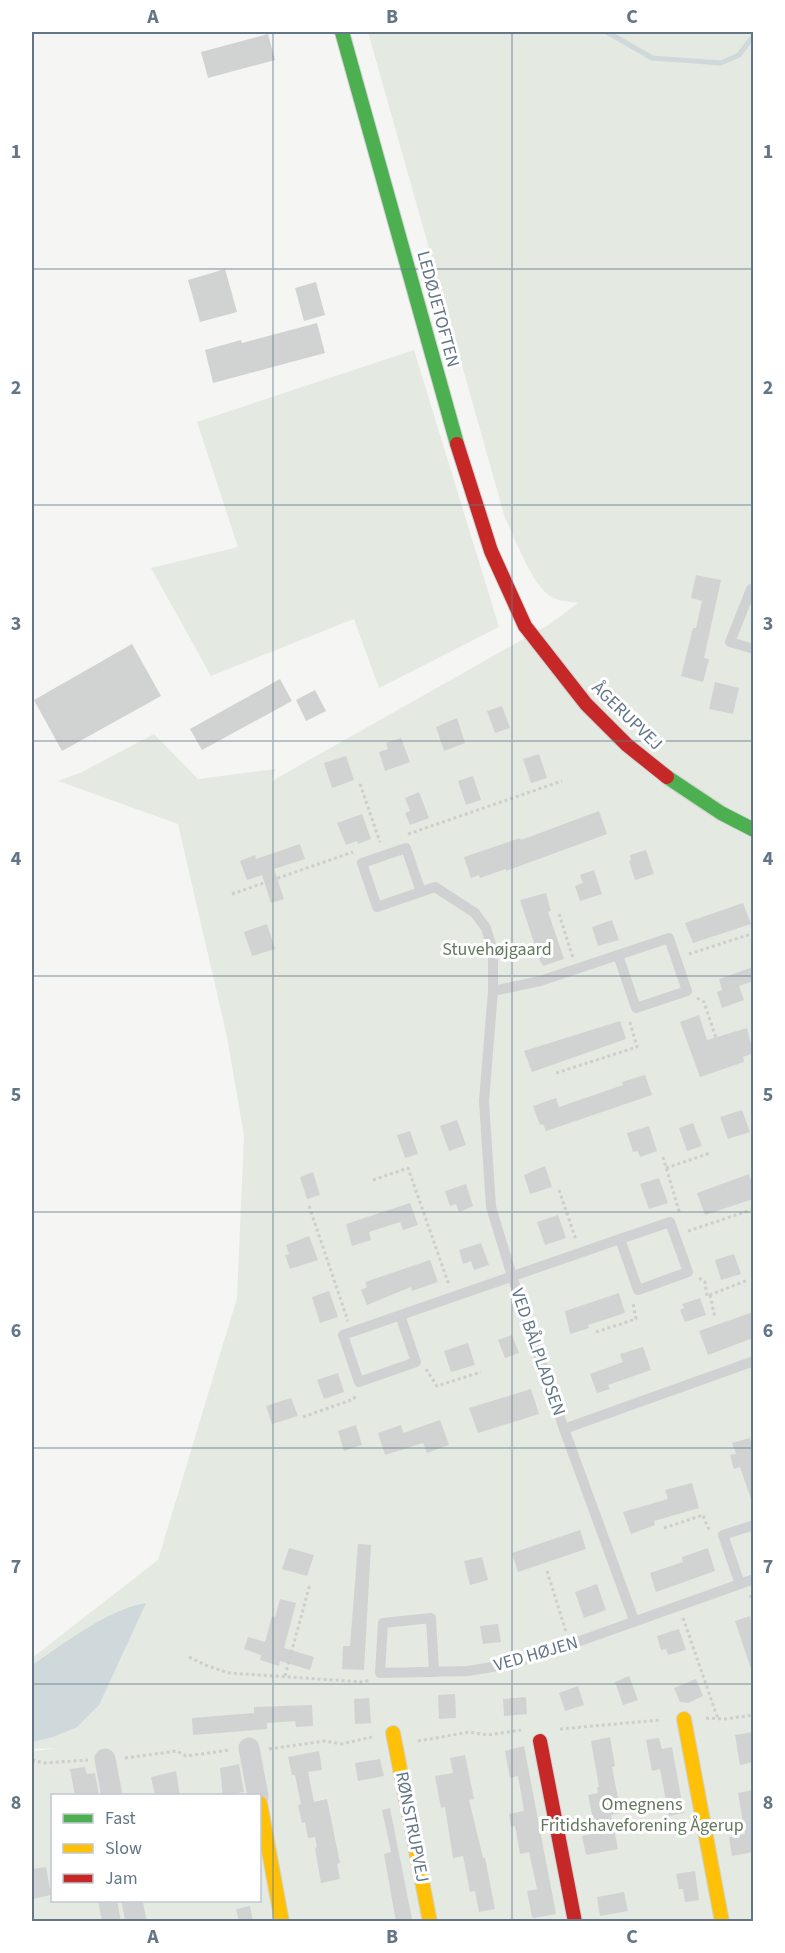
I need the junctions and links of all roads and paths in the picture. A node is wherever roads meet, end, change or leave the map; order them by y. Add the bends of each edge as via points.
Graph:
1 (342, 32) edge
2 (753, 589) edge
3 (509, 593) joint
4 (753, 649) edge
5 (360, 784) dead end
6 (753, 830) edge
7 (384, 855) junction
8 (422, 892) junction
9 (559, 914) dead end
10 (753, 933) edge
11 (618, 955) junction
12 (676, 958) junction
13 (577, 969) junction
14 (493, 991) junction
15 (687, 991) junction
16 (636, 1008) junction
17 (716, 1038) dead end
18 (556, 1073) dead end
19 (710, 1153) dead end
20 (663, 1157) dead end
21 (666, 1168) junction
22 (373, 1180) dead end
23 (559, 1190) dead end
24 (309, 1206) dead end
25 (753, 1209) edge
26 (670, 1223) junction
27 (675, 1236) junction
28 (620, 1239) junction
29 (580, 1252) junction
30 (686, 1268) junction
31 (512, 1276) junction
32 (748, 1280) dead end
33 (639, 1289) junction
34 (710, 1295) junction
35 (453, 1297) junction
36 (400, 1315) junction
37 (715, 1318) dead end
38 (352, 1332) junction
39 (596, 1332) dead end
40 (753, 1361) edge
41 (416, 1362) junction
42 (481, 1372) dead end
43 (361, 1381) junction
44 (303, 1417) dead end
45 (564, 1429) junction
46 (753, 1525) edge
47 (664, 1528) dead end
48 (729, 1534) junction
49 (547, 1571) dead end
50 (753, 1580) edge
51 (310, 1584) dead end
52 (740, 1584) junction
53 (678, 1605) junction
54 (634, 1620) junction
55 (570, 1644) junction
56 (189, 1657) dead end
57 (434, 1672) junction
58 (382, 1673) junction
59 (285, 1676) junction
60 (753, 1715) edge
61 (684, 1719) junction
62 (718, 1719) junction
63 (393, 1733) junction
64 (539, 1736) junction
65 (249, 1748) junction
66 (105, 1759) junction
67 (32, 1760) edge
68 (112, 1794) edge
69 (258, 1794) edge
70 (261, 1808) edge
71 (132, 1902) edge
72 (136, 1922) edge
73 (282, 1922) edge
74 (430, 1922) edge
75 (575, 1922) edge
76 (722, 1922) edge

1 - 3 street, LEDØJETOFTEN via 465,473 484,536
2 - 4 lane via 730,642
3 - 6 street, ÅGERUPVEJ via 527,628 562,677 600,718 645,760 697,799
5 - 7 path
7 - 8 lane via 406,848
7 - 8 lane, VED BÅLPLADSEN via 362,863 378,907
8 - 14 lane, VED BÅLPLADSEN via 435,887 475,913 486,928 493,952
9 - 13 path
10 - 12 path
11 - 12 lane via 669,938
11 - 13 lane
11 - 16 lane
12 - 15 lane
13 - 14 lane
14 - 31 lane, VED BÅLPLADSEN via 484,1101 486,1153 491,1207
15 - 16 lane
15 - 17 path via 704,1002
16 - 18 path via 628,1020 637,1047
19 - 21 path
20 - 21 path
21 - 26 path via 679,1211
22 - 35 path via 408,1168
23 - 29 path
24 - 38 path
25 - 27 path
26 - 27 lane
26 - 28 lane, VED BÅLPLADSEN
27 - 30 lane
28 - 29 lane, VED BÅLPLADSEN
28 - 33 lane
29 - 31 lane, VED BÅLPLADSEN
30 - 33 lane via 687,1272
30 - 34 path via 705,1282 707,1296
31 - 35 lane, VED BÅLPLADSEN
31 - 45 lane, VED BÅLPLADSEN
32 - 34 path
33 - 39 path via 632,1305 636,1318
34 - 37 path
35 - 36 lane, VED BÅLPLADSEN
36 - 38 lane, VED BÅLPLADSEN
36 - 41 lane
38 - 43 lane via 343,1335
40 - 45 lane
41 - 42 path via 429,1371 436,1386
41 - 43 lane
43 - 44 path via 354,1399
45 - 54 lane
46 - 48 lane
47 - 48 path via 703,1515 708,1528
48 - 52 lane via 723,1535
49 - 55 path
50 - 52 lane, VED HØJEN
51 - 59 path
52 - 53 lane, VED HØJEN
53 - 54 lane, VED HØJEN
53 - 62 path
54 - 55 lane, VED HØJEN
55 - 57 lane, VED HØJEN via 498,1666
56 - 59 path via 229,1673
57 - 58 lane, VED HØJEN
57 - 58 lane via 431,1618 382,1623
58 - 59 path via 364,1682
60 - 62 path
61 - 62 path
61 - 64 path
61 - 76 street
63 - 64 path via 411,1742 470,1732 488,1735 536,1728
63 - 65 path via 342,1744 325,1741
63 - 74 street, RØNSTRUPVEJ
64 - 75 street
65 - 66 path via 186,1756 177,1751
65 - 69 street
66 - 67 path via 44,1763
66 - 68 street
70 - 73 street
71 - 72 street

